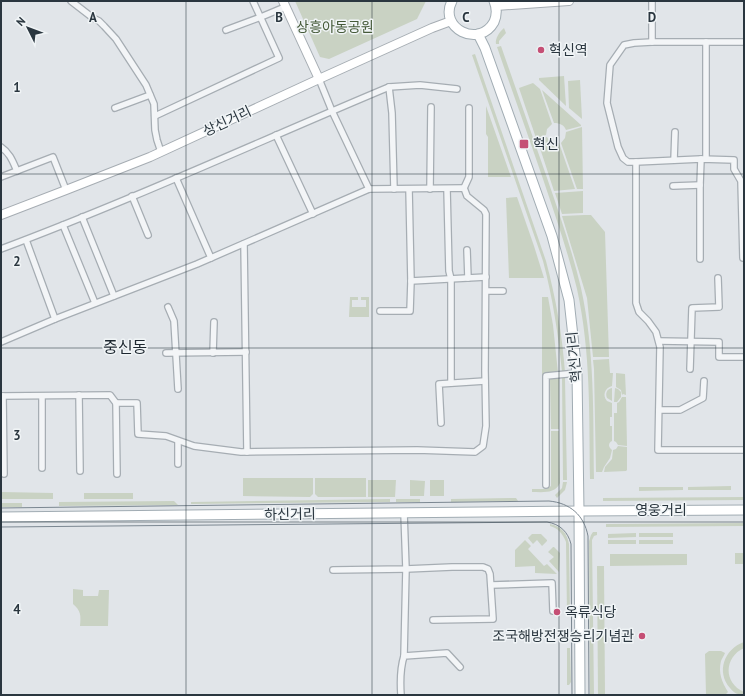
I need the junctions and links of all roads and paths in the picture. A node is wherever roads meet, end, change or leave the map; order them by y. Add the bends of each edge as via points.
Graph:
1 (71, 1) edge
2 (253, 1) edge
3 (452, 1) edge
4 (569, 1) edge
5 (652, 1) edge
6 (284, 4) edge
7 (495, 4) edge
8 (261, 17) junction
9 (451, 21) junction
10 (226, 30) dead end
11 (478, 34) junction
12 (652, 42) junction
13 (706, 42) junction
14 (744, 42) edge
15 (319, 79) junction
16 (389, 87) junction
17 (457, 90) dead end
18 (150, 95) junction
19 (115, 108) dead end
20 (431, 108) dead end
21 (469, 108) dead end
22 (332, 111) junction
23 (155, 116) junction
24 (675, 132) dead end
25 (276, 135) junction
26 (1, 148) edge
27 (161, 152) junction
28 (704, 159) junction
29 (674, 160) junction
30 (636, 162) junction
31 (17, 172) junction
32 (1, 177) edge
33 (176, 178) junction
34 (700, 185) junction
35 (673, 186) dead end
36 (464, 188) junction
37 (370, 189) junction
38 (394, 189) junction
39 (409, 189) junction
40 (430, 189) junction
41 (447, 189) junction
42 (66, 190) junction
43 (132, 196) junction
44 (313, 214) junction
45 (1, 215) edge
46 (82, 217) junction
47 (63, 225) junction
48 (148, 234) dead end
49 (26, 240) junction
50 (244, 244) junction
51 (1, 249) edge
52 (467, 250) dead end
53 (211, 258) junction
54 (743, 258) edge
55 (700, 259) dead end
56 (486, 277) junction
57 (468, 278) junction
58 (718, 278) dead end
59 (451, 279) junction
60 (411, 281) junction
61 (486, 291) junction
62 (503, 291) dead end
63 (114, 296) junction
64 (95, 303) junction
65 (168, 306) dead end
66 (380, 311) dead end
67 (55, 318) junction
68 (214, 322) dead end
69 (659, 341) junction
70 (1, 342) edge
71 (691, 342) junction
72 (213, 352) junction
73 (246, 352) junction
74 (166, 353) dead end
75 (176, 353) junction
76 (744, 357) edge
77 (690, 369) dead end
78 (577, 374) junction
79 (485, 381) junction
80 (704, 381) dead end
81 (451, 383) junction
82 (178, 389) dead end
83 (79, 395) junction
84 (2, 396) edge
85 (42, 396) junction
86 (116, 403) junction
87 (659, 410) junction
88 (441, 423) dead end
89 (178, 441) junction
90 (744, 450) edge
91 (247, 452) junction
92 (178, 464) dead end
93 (42, 468) dead end
94 (80, 471) dead end
95 (4, 474) dead end
96 (117, 474) dead end
97 (546, 485) dead end
98 (744, 510) edge
99 (579, 511) junction
100 (404, 513) junction
101 (1, 517) edge
102 (406, 569) junction
103 (333, 570) dead end
104 (491, 584) junction
105 (553, 611) dead end
106 (433, 620) dead end
107 (404, 656) junction
108 (460, 667) dead end
109 (401, 695) edge
110 (580, 695) edge

1 - 18 street via 99,21 116,39
2 - 8 street
3 - 9 main road via 449,9
4 - 7 main road
5 - 12 street
6 - 8 street
6 - 15 main road
7 - 11 main road via 495,19 485,32
8 - 10 street
8 - 23 street via 279,58
9 - 11 main road via 462,32
9 - 15 main road, 상신거리
11 - 78 main road, 혁신거리 via 552,236 569,300
12 - 13 street
12 - 30 street via 624,45 610,65 607,103 618,147 623,158 628,162
13 - 14 street
13 - 28 street
15 - 22 street
15 - 27 main road, 상신거리
16 - 17 street via 420,85
16 - 22 street
16 - 38 street
18 - 19 street
18 - 23 street
20 - 40 street
21 - 36 street via 469,178
22 - 25 street
22 - 37 street
23 - 27 street via 155,130
24 - 29 street
25 - 33 street
25 - 44 street
26 - 31 street via 6,150
27 - 42 main road, 상신거리
28 - 29 street
28 - 34 street
28 - 54 street via 734,160 734,169 741,181
29 - 30 street
30 - 69 street via 636,303 656,332
31 - 32 street
31 - 42 street via 53,157
33 - 43 street
33 - 53 street
34 - 35 street
34 - 55 street
36 - 41 street
36 - 56 street via 467,196 486,214
37 - 38 street
37 - 44 street
38 - 39 street
39 - 40 street
39 - 60 street
40 - 41 street
41 - 59 street
42 - 45 main road, 상신거리
43 - 46 street
43 - 48 street
44 - 50 street
46 - 47 street
46 - 63 street
47 - 49 street
47 - 64 street
49 - 51 street
49 - 67 street
50 - 53 street
50 - 73 street
52 - 57 street
53 - 63 street
56 - 57 street
56 - 61 street
57 - 59 street
58 - 71 street via 719,307 692,308
59 - 60 street
59 - 81 street
60 - 66 street via 410,311
61 - 62 street
61 - 79 street
63 - 64 street
64 - 67 street
65 - 75 street via 174,320
67 - 70 street
68 - 72 street
69 - 71 street
69 - 87 street
71 - 76 street via 719,342 719,357
71 - 77 street
72 - 73 street
72 - 75 street
73 - 91 street
74 - 75 street
75 - 82 street
78 - 97 street via 546,376
78 - 99 main road, 혁신거리
79 - 81 street
79 - 91 street via 486,426 483,446 475,452
80 - 87 street via 703,398 680,410
81 - 88 street via 439,384
83 - 85 street
83 - 86 street via 110,395
83 - 94 street
84 - 85 street
84 - 95 street
85 - 93 street
86 - 89 street via 137,403 138,434 166,436
86 - 96 street
87 - 90 street via 658,450
89 - 91 street via 194,446
89 - 92 street
98 - 99 main road, 영웅거리
99 - 100 main road, 하신거리
99 - 110 main road, 혁신거리
100 - 101 main road, 하신거리
100 - 102 street
102 - 103 street
102 - 104 street via 483,567 488,569
102 - 107 street
104 - 105 street via 552,583
104 - 106 street via 493,619
107 - 108 street via 446,653
107 - 109 street via 400,675

